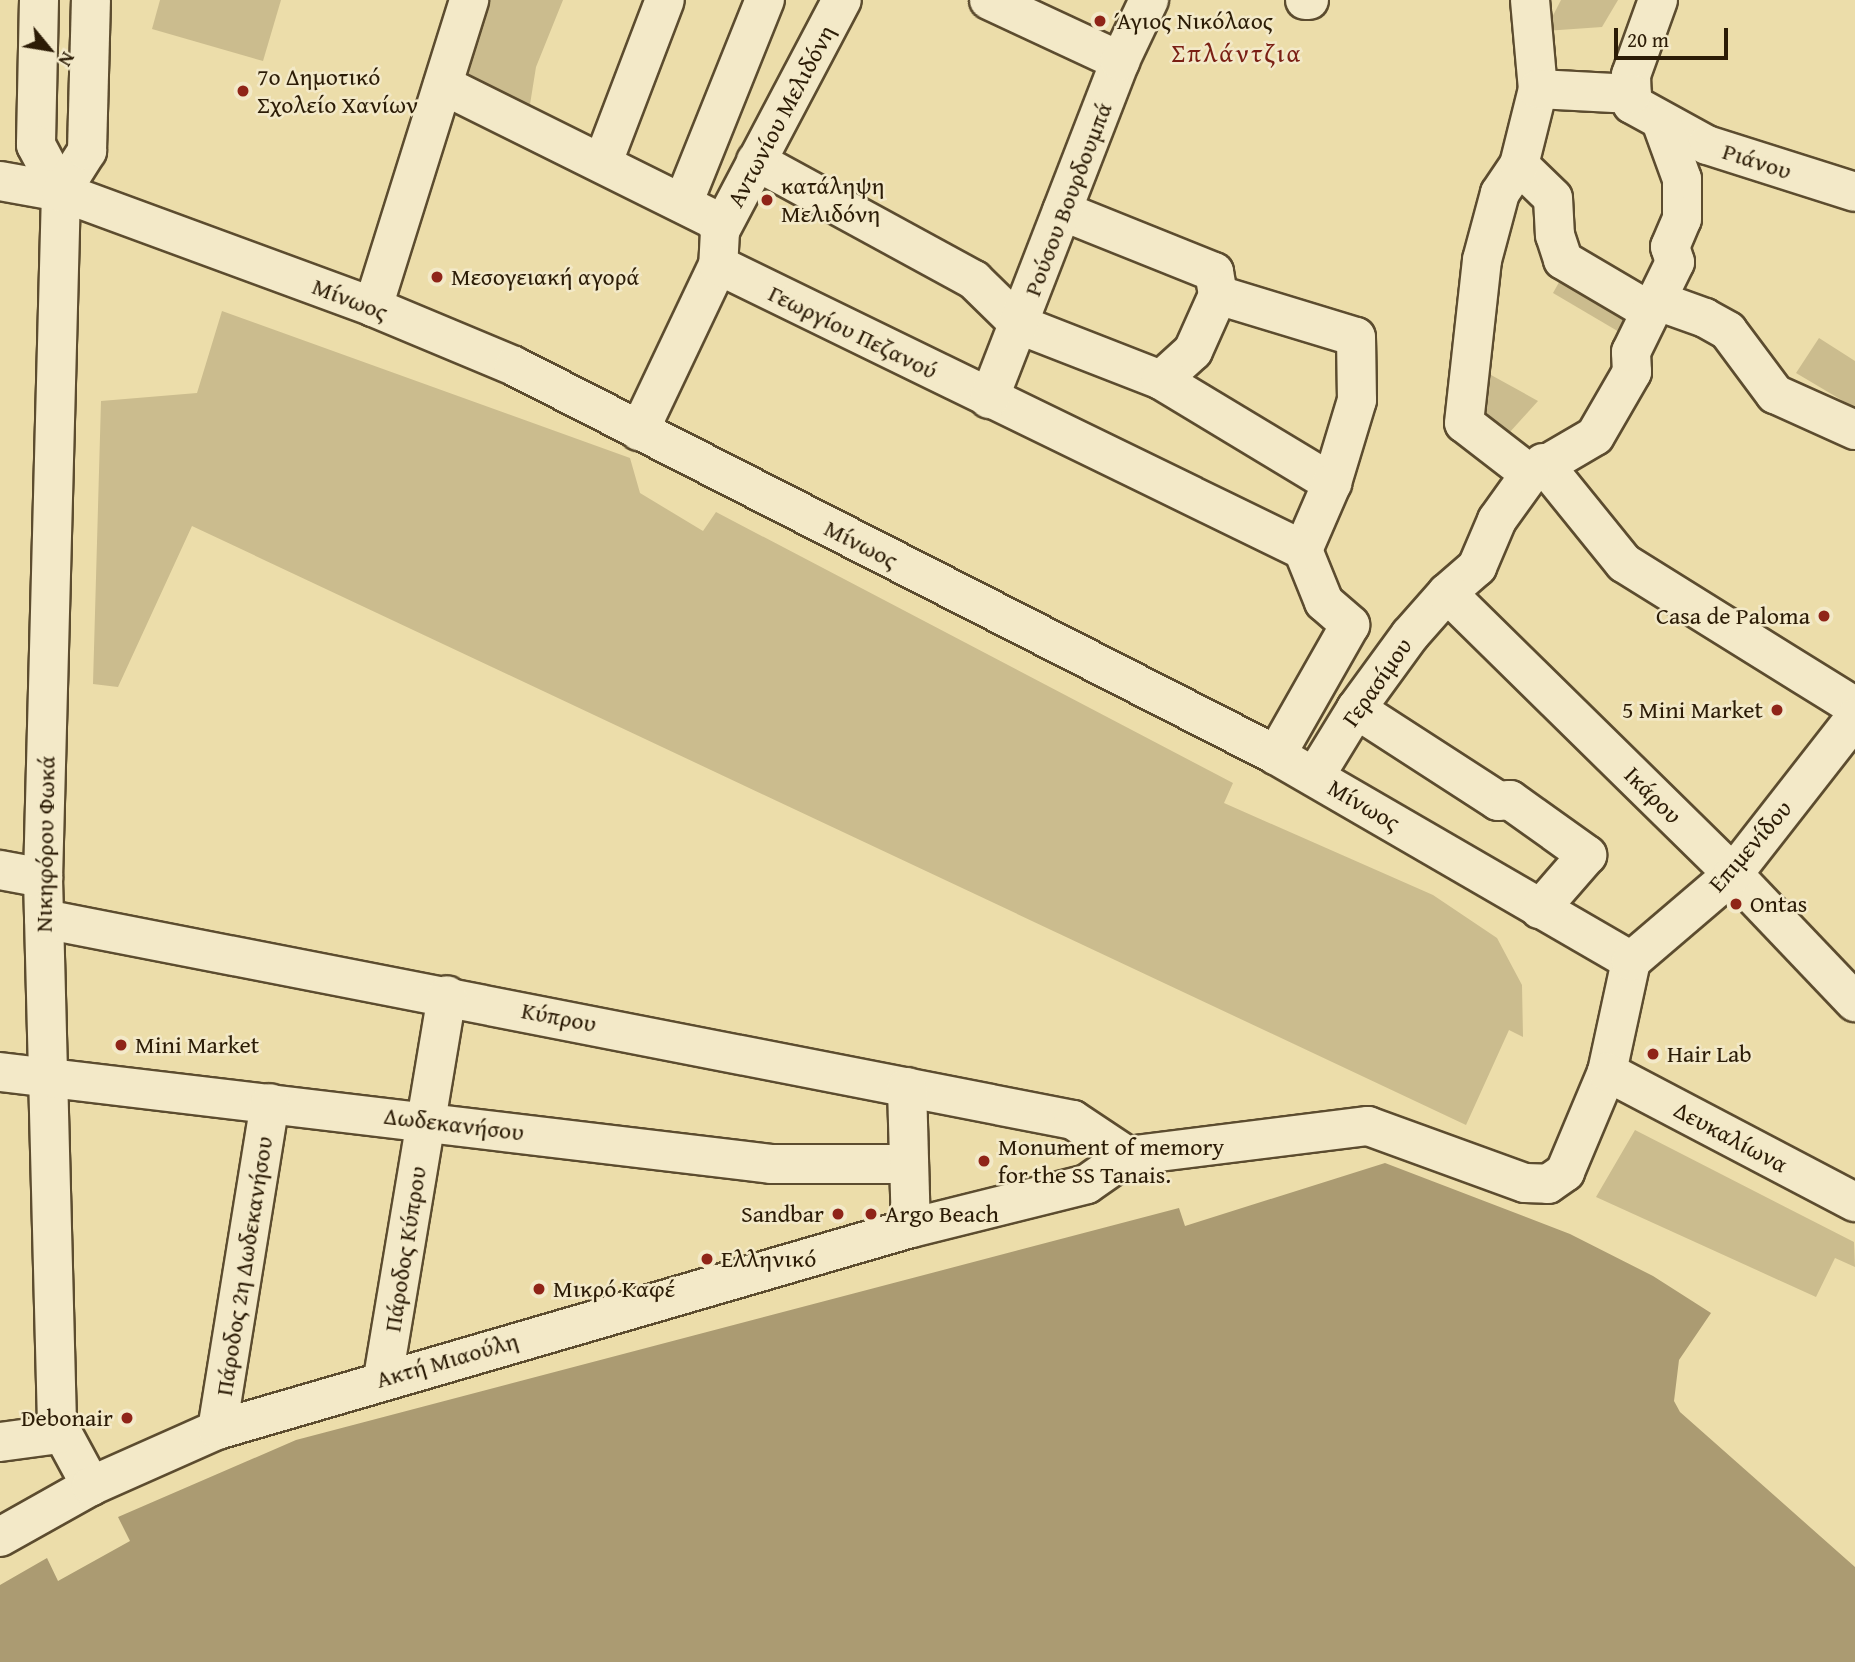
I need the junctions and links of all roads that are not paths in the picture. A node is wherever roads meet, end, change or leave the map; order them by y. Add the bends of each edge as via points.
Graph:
1 (39, 0) edge
2 (91, 0) edge
3 (469, 0) edge
4 (665, 0) edge
5 (765, 0) edge
6 (842, 0) edge
7 (989, 0) edge
8 (1149, 0) edge
9 (1530, 0) edge
10 (1658, 0) edge
11 (1121, 61) junction
12 (443, 85) junction
13 (1538, 89) junction
14 (1632, 94) junction
15 (1662, 124) junction
16 (756, 161) junction
17 (603, 162) junction
18 (1519, 165) junction
19 (0, 181) edge
20 (61, 192) junction
21 (1855, 192) edge
22 (684, 201) junction
23 (1062, 211) junction
24 (719, 248) junction
25 (1218, 295) junction
26 (1652, 305) junction
27 (373, 307) junction
28 (1020, 325) junction
29 (1161, 380) junction
30 (989, 399) junction
31 (1855, 430) edge
32 (639, 431) junction
33 (1536, 468) junction
34 (1332, 483) junction
35 (1303, 550) junction
36 (1447, 593) junction
37 (1855, 708) edge
38 (1356, 709) junction
39 (1855, 718) edge
40 (1276, 755) junction
41 (1315, 776) junction
42 (0, 870) edge
43 (1733, 874) junction
44 (43, 878) junction
45 (1540, 909) junction
46 (44, 919) junction
47 (1631, 961) junction
48 (447, 995) junction
49 (1855, 1002) edge
50 (0, 1072) edge
51 (1607, 1072) junction
52 (46, 1079) junction
53 (907, 1087) junction
54 (270, 1102) junction
55 (426, 1121) junction
56 (1127, 1156) junction
57 (908, 1164) junction
58 (1855, 1202) edge
59 (911, 1228) junction
60 (383, 1378) junction
61 (217, 1430) junction
62 (59, 1434) junction
63 (0, 1442) edge
64 (91, 1486) junction
65 (0, 1537) edge

1 - 20 street, Νικηφόρου Φωκά via 36,145
2 - 20 street, Νικηφόρου Φωκά via 86,150
3 - 12 street
4 - 17 street
5 - 22 street
6 - 16 street, Αντωνίου Μελιδόνη
7 - 11 street
8 - 11 street, Ρούσου Βουρδουμπά
9 - 13 street
10 - 14 street via 1631,75
11 - 23 street, Ρούσου Βουρδουμπά
12 - 17 street, Γεωργίου Πεζανού
12 - 27 street
13 - 14 street
13 - 18 street
14 - 15 street, Ριάνου via 1632,104
15 - 21 street, Ριάνου via 1707,145
15 - 26 street via 1682,179 1682,219 1671,247 1675,262
16 - 24 street, Αντωνίου Μελιδόνη
16 - 28 street via 974,281
17 - 22 street, Γεωργίου Πεζανού
18 - 26 street via 1553,198 1555,235 1563,260
18 - 33 street via 1500,193 1482,260 1464,423
19 - 20 street, Μίνωος
20 - 27 street, Μίνωος
20 - 44 street, Νικηφόρου Φωκά
22 - 24 street, Γεωργίου Πεζανού via 706,211
23 - 25 street via 1214,272
23 - 28 street, Ρούσου Βουρδουμπά
24 - 30 street, Γεωργίου Πεζανού
24 - 32 street, Αντωνίου Μελιδόνη
25 - 29 street via 1194,351
25 - 34 street via 1356,337 1357,400
26 - 31 street via 1705,317 1728,331 1775,394
26 - 33 street via 1631,352 1632,372 1595,436
27 - 32 street, Μίνωος via 514,366
28 - 29 street
28 - 30 street, Ρούσου Βουρδουμπά
29 - 34 street
30 - 35 street, Γεωργίου Πεζανού
32 - 40 street, Μίνωος
33 - 36 street, Γερασίμου via 1497,520 1478,568
33 - 37 street via 1624,563
34 - 35 street
35 - 40 street via 1324,602 1350,625
36 - 38 street, Γερασίμου
36 - 43 street, Ικάρου
38 - 41 street, Γερασίμου
38 - 45 street via 1498,802 1510,800 1587,855
39 - 43 street, Επιμενίδου
40 - 41 street, Μίνωος
41 - 45 street, Μίνωος
42 - 44 street
43 - 47 street, Επιμενίδου
43 - 49 street, Ικάρου
44 - 46 street, Νικηφόρου Φωκά
45 - 47 street, Μίνωος
46 - 48 street, Κύπρου
46 - 52 street, Νικηφόρου Φωκά
47 - 51 street
48 - 53 street, Κύπρου
48 - 55 street, Πάροδος Κύπρου
50 - 52 street, Δωδεκανήσου
51 - 56 street via 1565,1172 1548,1184 1525,1183 1368,1126
51 - 58 street, Δευκαλίωνα
52 - 54 street, Δωδεκανήσου
52 - 62 street, Νικηφόρου Φωκά
53 - 56 street, Κύπρου via 1073,1120
53 - 57 street
54 - 55 street, Δωδεκανήσου
54 - 61 street, Πάροδος 2η Δωδεκανήσου
55 - 57 street, Δωδεκανήσου via 771,1164
55 - 60 street, Πάροδος Κύπρου
56 - 59 street, Ακτή Μιαούλη via 1087,1184
57 - 59 street
59 - 60 street, Ακτή Μιαούλη
60 - 61 street, Ακτή Μιαούλη
61 - 64 street, Ακτή Μιαούλη
62 - 63 street
62 - 64 street, Νικηφόρου Φωκά
64 - 65 street, Ακτή Μιαούλη

